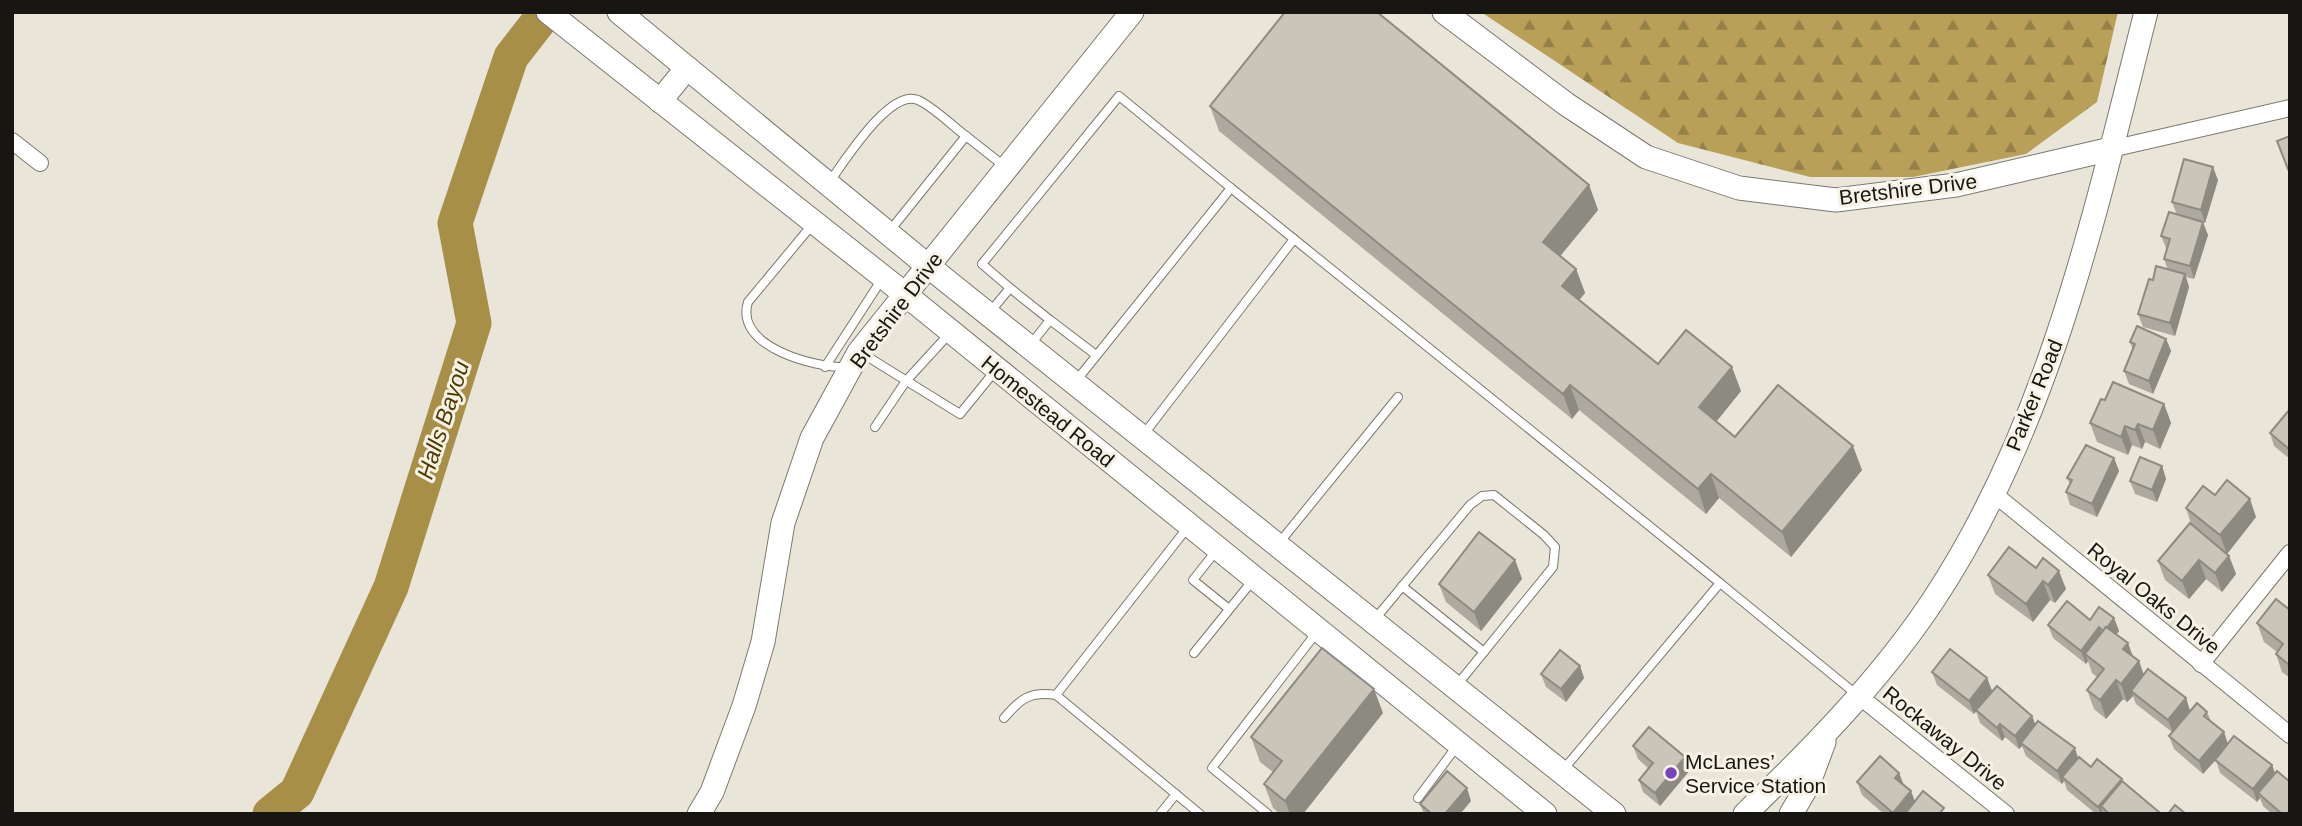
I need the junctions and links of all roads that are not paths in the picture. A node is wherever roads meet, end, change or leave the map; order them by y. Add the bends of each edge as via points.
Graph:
1 (548, 12) edge
2 (619, 12) edge
3 (1132, 12) edge
4 (1444, 12) edge
5 (2147, 12) edge
6 (687, 68) junction
7 (660, 101) junction
8 (2290, 108) edge
9 (966, 136) junction
10 (12, 141) edge
11 (2111, 149) junction
12 (40, 163) dead end
13 (1006, 168) junction
14 (827, 183) junction
15 (1231, 188) junction
16 (814, 222) junction
17 (888, 233) junction
18 (1294, 239) junction
19 (928, 266) junction
20 (884, 277) junction
21 (1010, 288) junction
22 (906, 295) junction
23 (988, 314) junction
24 (1050, 320) junction
25 (951, 331) junction
26 (1029, 347) junction
27 (1096, 355) junction
28 (855, 359) junction
29 (825, 367) junction
30 (997, 369) junction
31 (906, 381) junction
32 (1074, 383) junction
33 (1398, 397) dead end
34 (875, 427) dead end
35 (1144, 439) junction
36 (1125, 472) junction
37 (1993, 493) junction
38 (1189, 525) junction
39 (1278, 545) junction
40 (1218, 549) junction
41 (2290, 553) edge
42 (1255, 578) junction
43 (1720, 583) junction
44 (1402, 586) junction
45 (1229, 609) junction
46 (1373, 622) junction
47 (1318, 630) junction
48 (1484, 652) junction
49 (1194, 653) dead end
50 (2201, 664) junction
51 (1455, 687) junction
52 (1056, 695) junction
53 (1859, 696) junction
54 (1004, 718) dead end
55 (1828, 733) junction
56 (2290, 735) edge
57 (1459, 744) junction
58 (1562, 772) junction
59 (1176, 794) junction
60 (1418, 798) dead end
61 (699, 814) edge
62 (1160, 814) edge
63 (1200, 814) edge
64 (1268, 814) edge
65 (1545, 814) edge
66 (1614, 814) edge
67 (1745, 814) edge
68 (1791, 814) edge
69 (2006, 814) edge

1 - 7 main road, Homestead Road
2 - 6 main road, Homestead Road
3 - 13 main road, Bretshire Drive
4 - 11 main road, Bretshire Drive via 1646,158 1739,188 1836,200 1956,185
5 - 11 main road, Parker Road
6 - 7 main road
6 - 14 main road, Homestead Road
7 - 16 main road, Homestead Road
8 - 11 street, Bretshire Drive
9 - 13 lane
9 - 14 lane via 916,99 903,100 884,110
9 - 17 lane
10 - 12 street
11 - 37 main road, Parker Road via 2052,358
13 - 19 main road, Bretshire Drive
14 - 17 main road, Homestead Road
15 - 18 lane
15 - 21 lane via 1119,96 982,264
15 - 27 lane
16 - 20 main road, Homestead Road
16 - 29 lane via 748,302 745,313 760,336 787,357
17 - 19 main road, Homestead Road
18 - 35 lane
18 - 43 lane
19 - 22 main road, Bretshire Drive
19 - 23 main road, Homestead Road
20 - 22 main road, Homestead Road
20 - 29 lane
21 - 23 lane
21 - 24 lane
22 - 25 main road, Homestead Road
22 - 28 main road, Bretshire Drive
23 - 26 main road, Homestead Road
24 - 26 lane
24 - 27 lane
25 - 30 main road, Homestead Road
25 - 31 lane
26 - 32 main road, Homestead Road
27 - 32 lane
28 - 29 lane
28 - 31 lane
28 - 61 main road, Bretshire Drive via 808,450 783,523 763,642 744,706 712,792
30 - 31 lane via 960,414
30 - 36 main road, Homestead Road
31 - 34 lane
32 - 35 main road, Homestead Road
33 - 39 lane
35 - 36 main road
35 - 39 main road, Homestead Road
36 - 38 main road, Homestead Road
37 - 50 street, Royal Oaks Drive
37 - 53 main road, Parker Road via 1934,599
38 - 40 main road, Homestead Road
38 - 52 lane
39 - 46 main road, Homestead Road
40 - 42 main road, Homestead Road
40 - 45 lane via 1193,580
41 - 50 street
42 - 45 lane
42 - 47 main road, Homestead Road
43 - 53 lane
43 - 58 lane
44 - 46 lane
44 - 48 lane
44 - 48 lane via 1470,505 1482,496 1494,495 1507,504 1555,547 1553,567
45 - 49 lane
46 - 51 main road, Homestead Road
47 - 57 main road, Homestead Road
47 - 64 lane via 1212,768
48 - 51 lane
50 - 56 street, Royal Oaks Drive
51 - 58 main road, Homestead Road
52 - 54 lane via 1029,695
52 - 59 lane
53 - 55 main road, Parker Road
53 - 69 street, Rockaway Drive
55 - 67 main road, Parker Road
55 - 68 main road, Parker Road
57 - 60 lane
57 - 65 main road, Homestead Road
58 - 66 main road, Homestead Road
59 - 62 lane
59 - 63 lane

